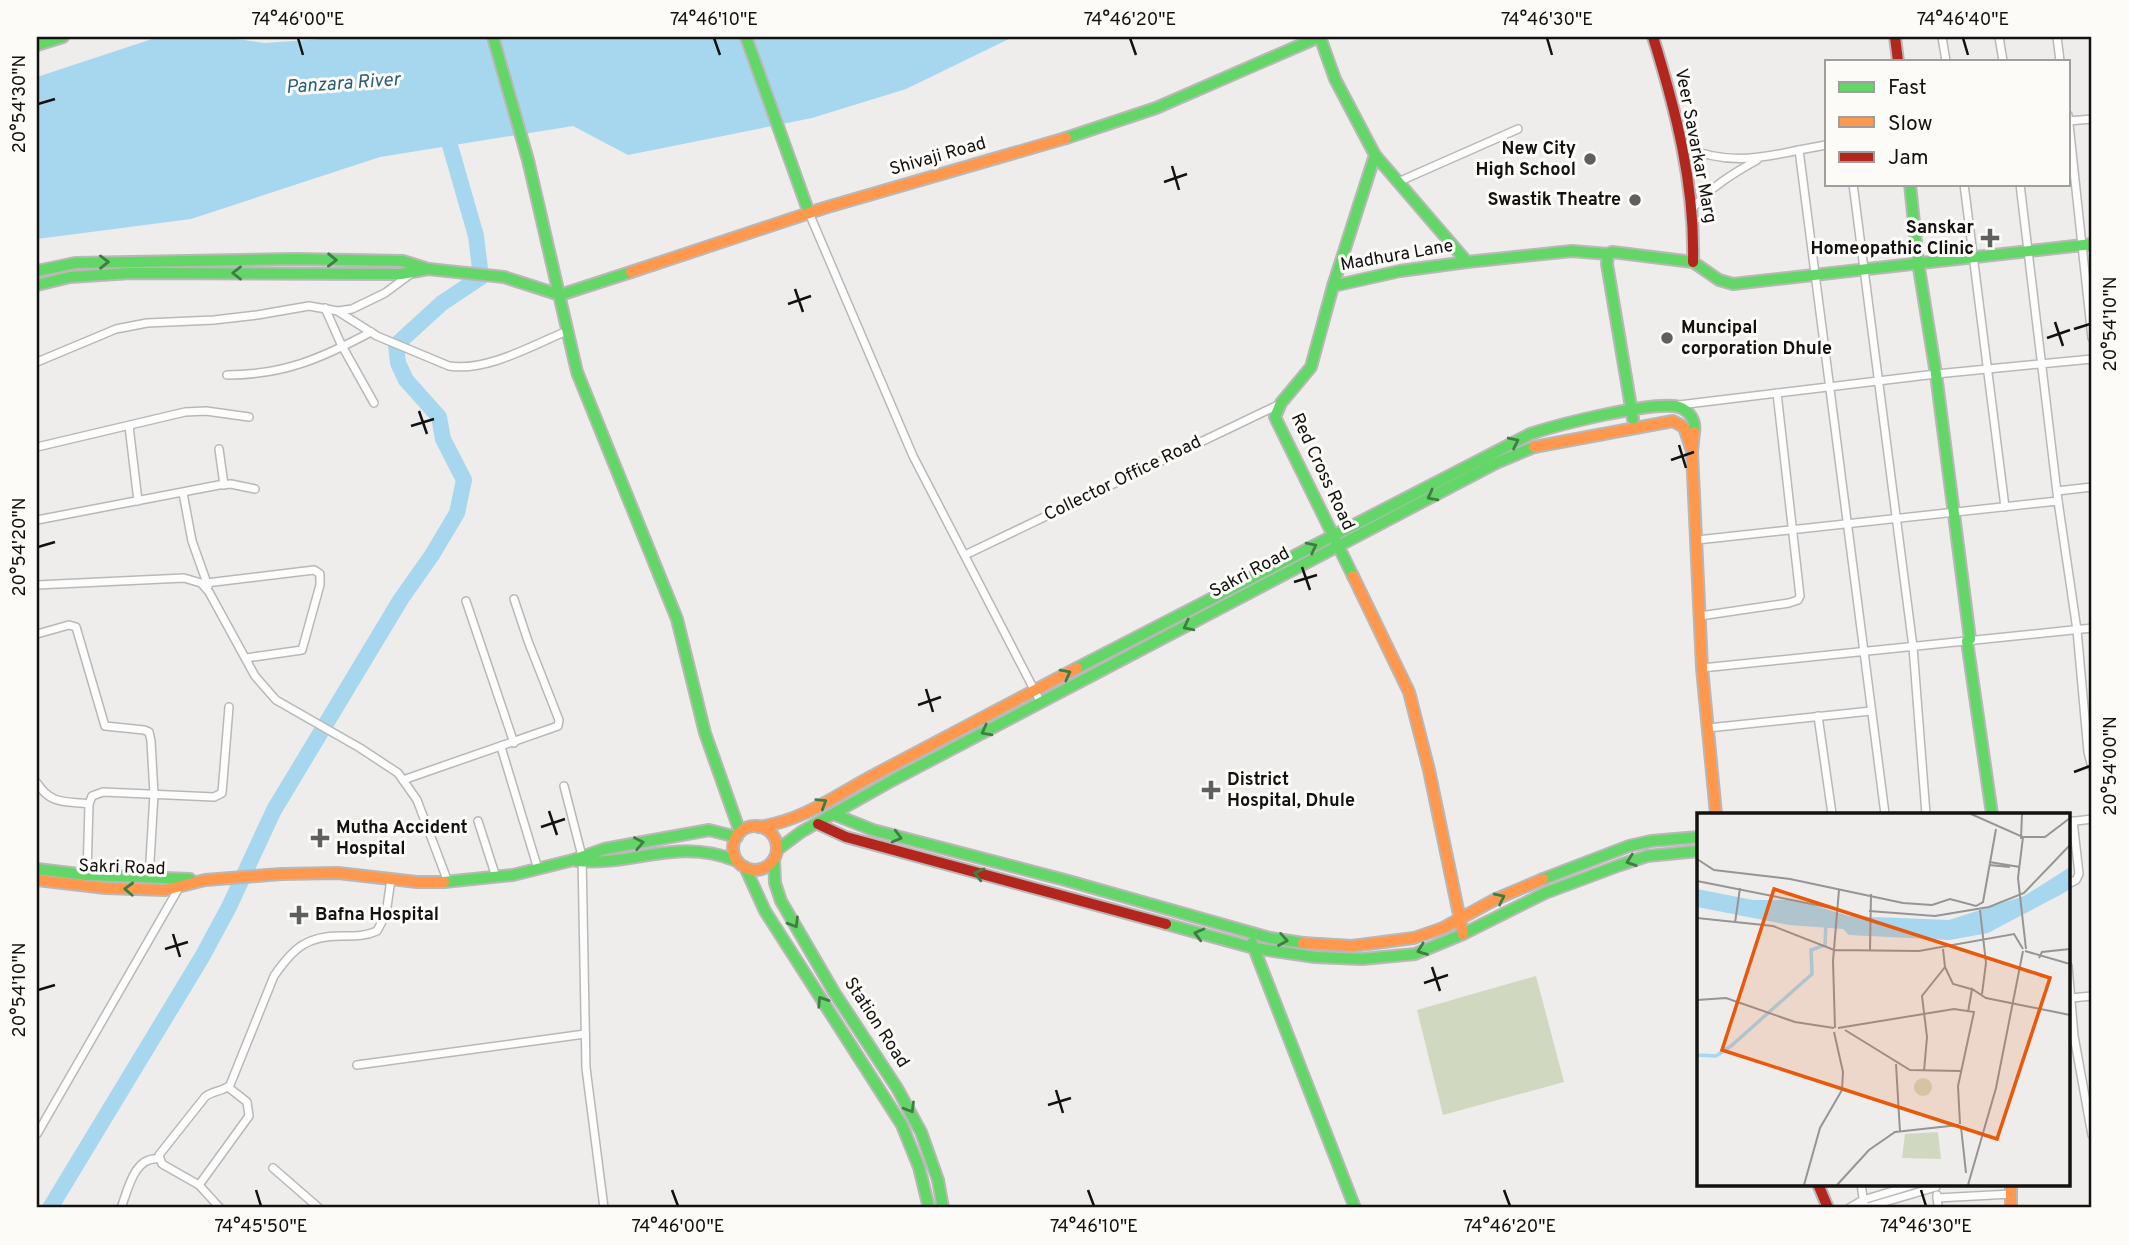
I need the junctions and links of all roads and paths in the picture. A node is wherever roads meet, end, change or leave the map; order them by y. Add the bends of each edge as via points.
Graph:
1 (62, 37) edge
2 (493, 37) edge
3 (746, 37) edge
4 (1320, 37) edge
5 (1653, 37) edge
6 (1895, 37) edge
7 (1942, 37) edge
8 (1999, 37) edge
9 (2057, 37) edge
10 (37, 45) edge
11 (1898, 60) edge
12 (1946, 60) edge
13 (2003, 60) edge
14 (2060, 60) edge
15 (2070, 119) edge
16 (2092, 119) edge
17 (1518, 129) dead end
18 (2070, 132) edge
19 (1825, 145) edge
20 (1681, 146) junction
21 (1798, 150) junction
22 (1375, 155) junction
23 (1761, 158) junction
24 (1398, 182) junction
25 (1853, 186) edge
26 (1910, 186) edge
27 (1964, 186) edge
28 (2020, 186) edge
29 (1692, 209) junction
30 (809, 213) junction
31 (2087, 245) edge
32 (2029, 251) junction
33 (1608, 254) junction
34 (1974, 257) junction
35 (1467, 262) junction
36 (1693, 262) junction
37 (1918, 262) junction
38 (1863, 268) junction
39 (428, 269) junction
40 (37, 271) edge
41 (412, 273) junction
42 (1815, 273) junction
43 (37, 285) edge
44 (1333, 286) junction
45 (560, 295) junction
46 (325, 308) junction
47 (338, 311) junction
48 (567, 331) junction
49 (374, 334) junction
50 (2092, 338) edge
51 (342, 347) junction
52 (2092, 359) edge
53 (37, 362) edge
54 (2042, 364) junction
55 (1988, 370) junction
56 (1936, 374) junction
57 (227, 375) dead end
58 (1878, 381) junction
59 (1830, 386) junction
60 (1777, 393) junction
61 (374, 402) dead end
62 (1281, 403) junction
63 (1671, 406) junction
64 (1631, 411) junction
65 (249, 417) dead end
66 (129, 426) junction
67 (1634, 427) junction
68 (37, 447) edge
69 (219, 449) dead end
70 (1692, 452) junction
71 (224, 485) junction
72 (2092, 487) edge
73 (255, 489) dead end
74 (2057, 491) junction
75 (183, 493) junction
76 (138, 501) junction
77 (2058, 501) junction
78 (2005, 507) junction
79 (1954, 513) junction
80 (1896, 518) junction
81 (37, 520) edge
82 (1848, 523) junction
83 (1794, 529) junction
84 (1697, 540) junction
85 (1335, 542) junction
86 (965, 555) junction
87 (206, 583) junction
88 (37, 585) edge
89 (209, 592) junction
90 (514, 598) dead end
91 (466, 601) dead end
92 (1700, 616) junction
93 (2092, 628) edge
94 (2077, 630) junction
95 (37, 634) edge
96 (1967, 641) junction
97 (1913, 647) junction
98 (1864, 652) junction
99 (246, 658) junction
100 (1702, 668) junction
101 (1034, 691) junction
102 (1041, 703) junction
103 (229, 707) dead end
104 (1871, 711) junction
105 (1818, 716) junction
106 (1708, 728) junction
107 (514, 743) junction
108 (500, 747) junction
109 (2092, 767) edge
110 (403, 780) junction
111 (37, 783) edge
112 (564, 786) dead end
113 (154, 794) junction
114 (89, 804) junction
115 (1716, 813) edge
116 (1832, 813) edge
117 (1885, 813) edge
118 (1926, 813) edge
119 (1992, 813) edge
120 (833, 814) junction
121 (2092, 819) edge
122 (478, 821) dead end
123 (2070, 822) edge
124 (818, 824) junction
125 (759, 827) junction
126 (739, 835) junction
127 (1697, 837) edge
128 (1697, 851) edge
129 (776, 855) junction
130 (579, 859) junction
131 (741, 864) junction
132 (37, 869) edge
133 (538, 869) junction
134 (87, 875) junction
135 (496, 877) junction
136 (149, 878) junction
137 (391, 879) junction
138 (37, 880) edge
139 (182, 882) junction
140 (448, 882) junction
141 (2070, 883) edge
142 (1112, 893) junction
143 (1107, 909) junction
144 (1460, 919) junction
145 (1247, 932) junction
146 (1463, 933) junction
147 (1254, 948) junction
148 (2070, 987) edge
149 (2092, 996) edge
150 (2071, 998) junction
151 (586, 1034) junction
152 (357, 1065) dead end
153 (228, 1087) junction
154 (37, 1134) edge
155 (2092, 1135) edge
156 (159, 1159) junction
157 (272, 1168) dead end
158 (199, 1185) junction
159 (1819, 1186) edge
160 (1861, 1186) edge
161 (1933, 1186) edge
162 (1936, 1186) edge
163 (1893, 1187) edge
164 (2011, 1189) edge
165 (1937, 1198) junction
166 (1896, 1199) junction
167 (1864, 1205) edge
168 (121, 1208) edge
169 (220, 1208) edge
170 (319, 1208) edge
171 (604, 1208) edge
172 (929, 1208) edge
173 (943, 1208) edge
174 (1355, 1208) edge
175 (1828, 1208) edge
176 (1849, 1208) edge
177 (1938, 1208) edge
178 (2011, 1208) edge

1 - 10 street
2 - 45 street
3 - 30 street
4 - 22 street via 1335,79
4 - 30 street, Shivaji Road via 1156,108
5 - 20 street, Veer Savarkar Marg
6 - 11 street
7 - 12 street
8 - 13 street
9 - 14 street
15 - 16 street
17 - 24 street
18 - 31 street
19 - 21 street
20 - 23 street via 1714,157
20 - 29 street, Veer Savarkar Marg
21 - 23 street
21 - 42 street
22 - 24 street
22 - 44 street, Red Cross Road
23 - 29 street via 1707,191
24 - 35 street
25 - 38 street
26 - 37 street
27 - 34 street
28 - 32 street
29 - 36 street, Veer Savarkar Marg
30 - 45 street, Shivaji Road
30 - 86 street via 913,456
31 - 32 street
31 - 50 street
32 - 34 street
32 - 54 street
33 - 35 street, Madhura Lane via 1572,251
33 - 36 street, Madhura Lane
33 - 64 street
34 - 37 street
34 - 55 street
35 - 44 street, Madhura Lane
36 - 42 street via 1732,284
37 - 38 street
37 - 56 street
38 - 42 street
38 - 58 street
40 -> 39 street via 75,263 294,260 403,261
39 - 41 street
39 - 45 street via 504,277
41 -> 43 street via 131,273 70,277
41 - 47 street via 367,304
42 - 59 street
44 - 62 street, Red Cross Road via 1311,367
45 - 48 street
46 - 47 street
46 - 51 street
46 - 53 street via 294,307 235,318 147,323 116,329
47 - 49 street
48 - 49 street via 468,368 449,366
48 - 126 street via 577,372 677,619 705,733
49 - 51 street
51 - 57 street via 285,370
51 - 61 street
52 - 54 street
54 - 55 street
54 - 74 street
55 - 56 street
55 - 78 street
56 - 58 street
56 - 79 street
58 - 59 street
58 - 80 street
59 - 60 street
59 - 82 street
60 - 63 street
60 - 83 street
62 - 85 street, Red Cross Road via 1276,421
62 - 86 street, Collector Office Road
63 - 64 street
63 - 70 street via 1691,415 1695,426
64 - 67 street
85 -> 64 street via 1530,434
65 - 66 street via 185,412
66 - 68 street
66 - 76 street
67 - 70 street, Sakri Road via 1680,423
67 -> 85 street, Sakri Road via 1529,448
69 - 71 street
70 - 84 street
71 - 73 street
71 - 75 street
72 - 74 street
74 - 77 street
75 - 76 street
75 - 87 street
76 - 81 street
77 - 78 street
77 - 94 street
78 - 79 street
79 - 80 street
79 - 96 street
80 - 82 street
80 - 97 street
82 - 83 street
82 - 98 street
83 - 84 street
83 - 92 street via 1801,591 1798,600
84 - 92 street
101 -> 85 street
85 -> 102 street, Sakri Road
85 - 144 street, Red Cross Road via 1409,692
86 - 101 street
87 - 89 street
87 - 99 street via 314,570 320,574 302,650
88 - 89 street via 184,578 201,583
89 - 99 street
90 - 107 street via 559,723
91 - 107 street
92 - 100 street
93 - 94 street
94 - 96 street
94 - 109 street
95 - 113 street via 76,627 105,726 149,732
96 - 97 street
96 - 119 street
97 - 98 street
97 - 118 street
98 - 100 street
98 - 104 street
99 - 110 street via 276,700 360,748
100 - 106 street
101 - 102 street
125 -> 101 street via 809,812
102 -> 120 street, Sakri Road
103 - 113 street via 222,793 214,797
104 - 105 street
104 - 117 street
105 - 106 street
105 - 116 street
106 - 115 street
107 - 108 street
108 - 110 street
108 - 133 street
110 - 140 street via 417,800
111 - 114 street via 53,800
112 - 130 street
113 - 114 street via 103,792 92,796
113 - 136 street
114 - 134 street
120 - 124 street, Sakri Road
120 -> 142 street via 873,830
121 - 123 street
122 - 135 street
123 - 141 street via 2079,874
124 - 129 street, Sakri Road via 801,832
143 -> 124 street via 846,837
125 - 126 street
125 - 129 street via 773,835
130 -> 126 street via 709,830
126 - 131 street via 733,847
144 -> 127 street via 1503,895 1629,846
128 -> 146 street via 1647,856 1620,865 1545,893
129 - 131 street via 761,869
129 -> 173 street, Station Road via 775,883 781,901 917,1120 939,1175
130 - 131 street via 609,861 703,849
130 - 133 street, Sakri Road
130 - 151 street
172 -> 131 street, Station Road via 902,1125 765,911
132 - 134 street, Sakri Road
133 - 135 street, Sakri Road
134 - 136 street, Sakri Road
135 - 140 street, Sakri Road
136 - 139 street, Sakri Road
137 - 139 street, Sakri Road via 338,873
137 - 140 street, Sakri Road
137 - 153 street via 386,914 377,931 322,936 305,942 284,961
139 -> 138 street, Sakri Road via 165,890
139 - 154 street
142 - 143 street
142 - 145 street
147 -> 143 street
145 -> 144 street via 1298,943 1380,944 1435,932
144 - 146 street, Red Cross Road
145 - 147 street
146 -> 147 street via 1415,954 1390,958 1315,957
147 - 174 street
148 - 150 street
149 - 150 street
150 - 155 street
151 - 152 street
151 - 171 street
153 - 156 street via 205,1097
153 - 158 street via 244,1099 250,1111
156 - 158 street
156 - 168 street via 137,1168
157 - 170 street
158 - 169 street
159 - 175 street
160 - 167 street
161 - 166 street
162 - 165 street
163 - 166 street
163 - 167 street
164 - 165 street
164 - 178 street
165 - 177 street
166 - 167 street
167 - 176 street

